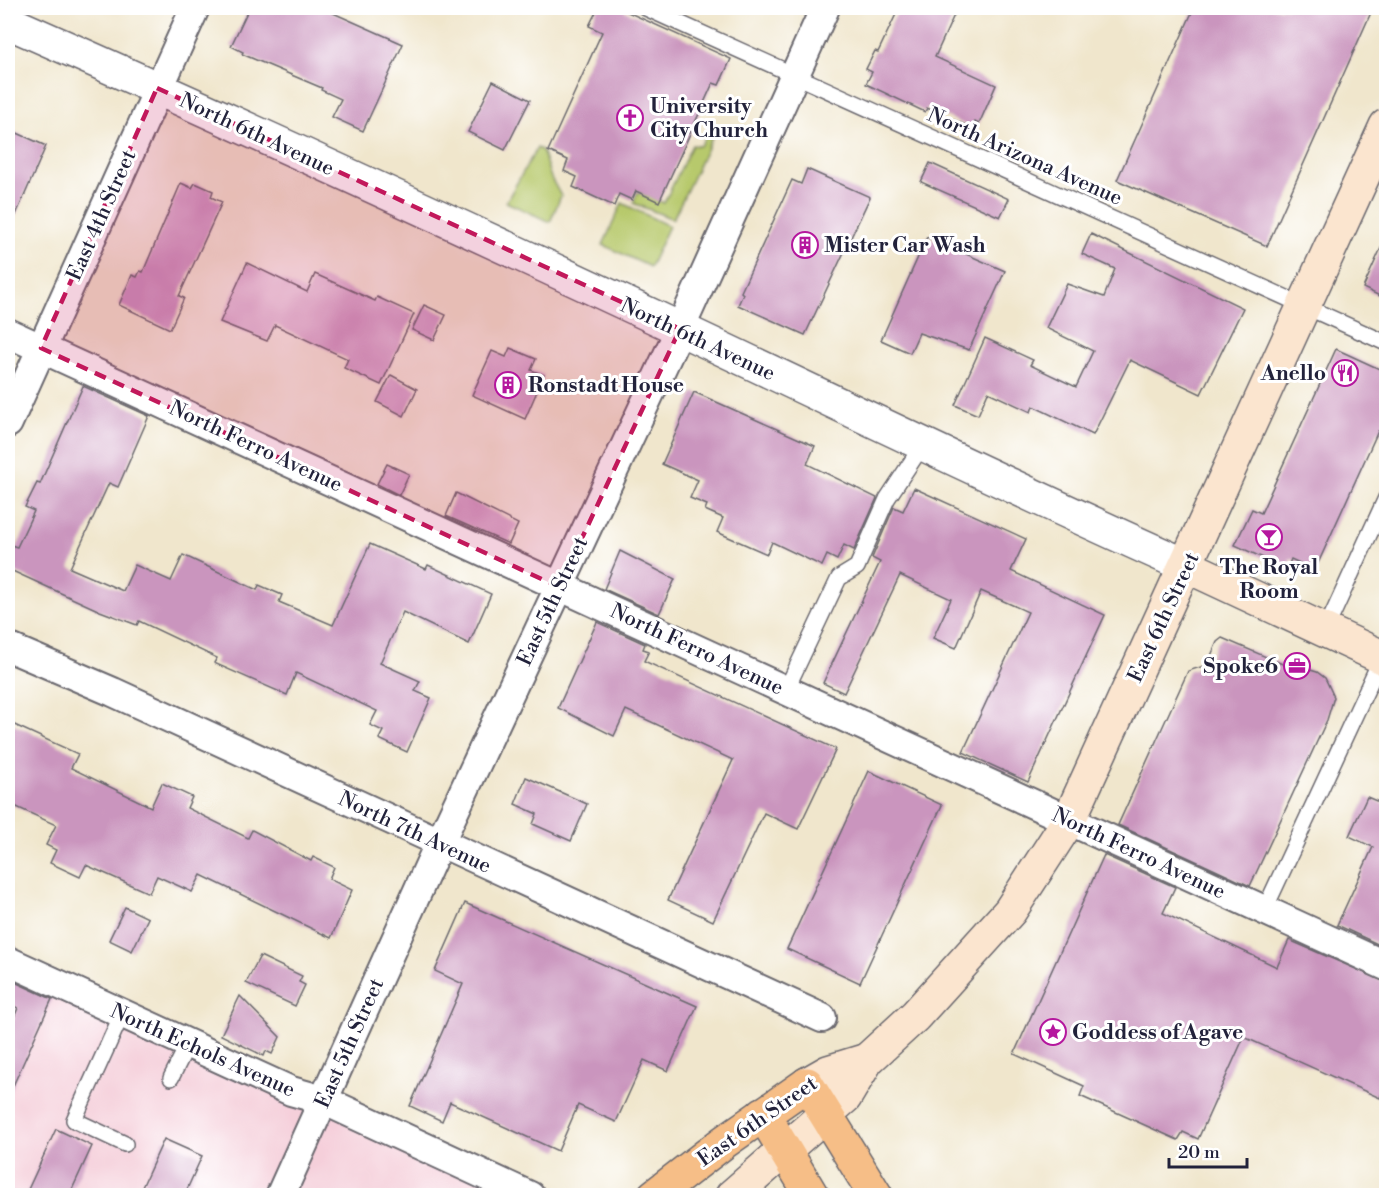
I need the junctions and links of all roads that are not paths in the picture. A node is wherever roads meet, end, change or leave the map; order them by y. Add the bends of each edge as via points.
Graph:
1 (195, 8) edge
2 (646, 8) edge
3 (825, 8) edge
4 (8, 22) edge
5 (794, 75) junction
6 (158, 88) junction
7 (1386, 126) edge
8 (1304, 305) junction
9 (680, 329) junction
10 (8, 333) edge
11 (1386, 343) edge
12 (41, 348) junction
13 (8, 423) edge
14 (922, 446) junction
15 (1386, 498) edge
16 (1187, 566) junction
17 (559, 586) junction
18 (1325, 631) junction
19 (8, 647) edge
20 (1384, 658) edge
21 (786, 690) junction
22 (1069, 820) junction
23 (440, 844) junction
24 (1264, 911) junction
25 (8, 961) edge
26 (1386, 966) edge
27 (122, 1014) junction
28 (822, 1018) dead end
29 (188, 1044) junction
30 (867, 1060) junction
31 (171, 1078) dead end
32 (807, 1084) junction
33 (323, 1100) junction
34 (763, 1114) junction
35 (826, 1114) junction
36 (125, 1144) dead end
37 (785, 1149) junction
38 (280, 1196) edge
39 (530, 1196) edge
40 (654, 1196) edge
41 (732, 1196) edge
42 (812, 1196) edge
43 (876, 1196) edge

1 - 6 street, East 4th Street
2 - 5 lane, North Arizona Avenue
3 - 5 street, East 5th Street
4 - 6 street, North 6th Avenue
5 - 8 lane, North Arizona Avenue
5 - 9 street, East 5th Street
6 - 9 street, North 6th Avenue
6 - 12 street, East 4th Street
7 - 8 main road, East 6th Street
8 - 11 lane, North Arizona Avenue
8 - 16 main road, East 6th Street
9 - 14 street, North 6th Avenue
9 - 17 street, East 5th Street
10 - 12 street, North Ferro Avenue
12 - 13 street, East 4th Street
12 - 17 street, North Ferro Avenue
14 - 16 street, North 6th Avenue
14 - 21 lane via 887,499 857,567 838,578
15 - 18 lane
16 - 18 main road, North 6th Avenue
16 - 22 main road, East 6th Street
17 - 21 street, North Ferro Avenue
17 - 23 street, East 5th Street
18 - 20 main road, North 6th Avenue
19 - 23 street, North 7th Avenue
20 - 24 lane
21 - 22 street, North Ferro Avenue
22 - 24 street, North Ferro Avenue
22 - 30 main road, East 6th Street via 1010,911 915,1016
23 - 28 street, North 7th Avenue
23 - 33 street, East 5th Street
24 - 26 street, North Ferro Avenue
25 - 27 street, North Echols Avenue
27 - 29 street, North Echols Avenue
27 - 36 lane via 74,1120
29 - 31 lane
29 - 33 street, North Echols Avenue via 291,1091
30 - 32 main road, East 6th Street via 828,1072
30 - 35 main road, East 6th Street via 845,1097
32 - 34 main road, East 6th Street
32 - 35 main road
33 - 38 street, East 5th Street
33 - 39 street, North Echols Avenue
34 - 37 main road
34 - 40 main road, East 6th Street
35 - 37 main road, East 6th Street
35 - 43 main road
37 - 41 main road, East 6th Street
37 - 42 main road

